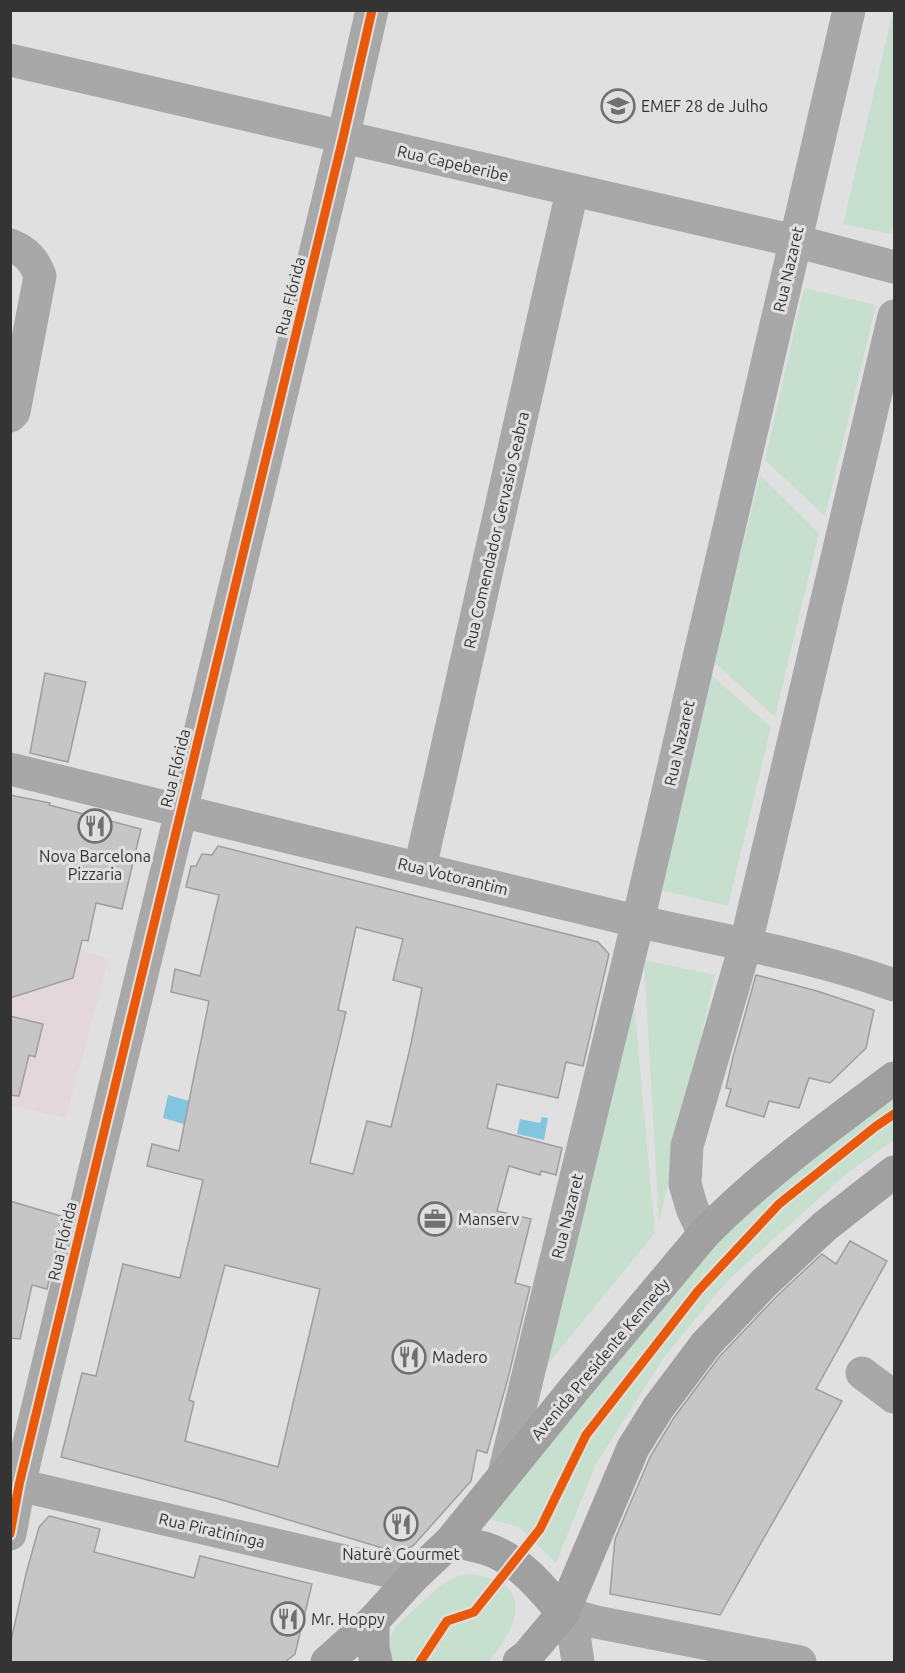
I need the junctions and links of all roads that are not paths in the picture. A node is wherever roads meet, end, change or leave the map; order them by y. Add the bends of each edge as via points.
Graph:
1 (372, 10) edge
2 (849, 10) edge
3 (10, 60) edge
4 (343, 138) junction
5 (572, 191) junction
6 (795, 241) junction
7 (10, 245) edge
8 (894, 267) edge
9 (894, 316) edge
10 (10, 416) edge
11 (10, 769) edge
12 (180, 811) junction
13 (420, 868) junction
14 (638, 921) junction
15 (746, 943) junction
16 (894, 985) edge
17 (894, 1078) edge
18 (894, 1172) edge
19 (704, 1234) junction
20 (862, 1373) dead end
21 (894, 1397) edge
22 (504, 1474) junction
23 (15, 1484) edge
24 (10, 1534) edge
25 (451, 1541) junction
26 (413, 1577) junction
27 (563, 1613) junction
28 (373, 1622) junction
29 (327, 1662) edge
30 (376, 1662) edge
31 (519, 1662) edge
32 (578, 1662) edge
33 (800, 1662) edge

1 - 4 street, Rua Flórida
2 - 6 street, Rua Nazaret
3 - 4 street, Rua Capeberibe
4 - 5 street, Rua Capeberibe
4 - 12 street, Rua Flórida
5 - 6 street, Rua Capeberibe
5 - 13 street, Rua Comendador Gervasio Seabra
6 - 8 street, Rua Capeberibe
6 - 14 street, Rua Nazaret
7 - 10 street via 25,252 40,276 14,412
9 - 15 street
11 - 12 street, Rua Votorantim
12 - 13 street, Rua Votorantim
12 - 23 street, Rua Flórida
13 - 14 street, Rua Votorantim
14 - 15 street, Rua Votorantim
14 - 22 street, Rua Nazaret
15 - 16 street, Rua Votorantim
15 - 19 street via 687,1146 686,1184
17 - 19 main road, Avenida Presidente Kennedy via 790,1155
18 - 27 main road via 825,1226 764,1282 706,1344 633,1448
19 - 22 main road, Avenida Presidente Kennedy
20 - 21 street
22 - 25 main road, Avenida Presidente Kennedy
23 - 24 street, Rua Flórida
23 - 26 street, Rua Piratininga
25 - 26 main road, Avenida Presidente Kennedy
25 - 27 main road via 486,1549 514,1563 534,1579
26 - 28 main road, Avenida Presidente Kennedy
27 - 31 main road
27 - 32 street
27 - 33 street
28 - 29 main road, Avenida Presidente Kennedy
28 - 30 main road

